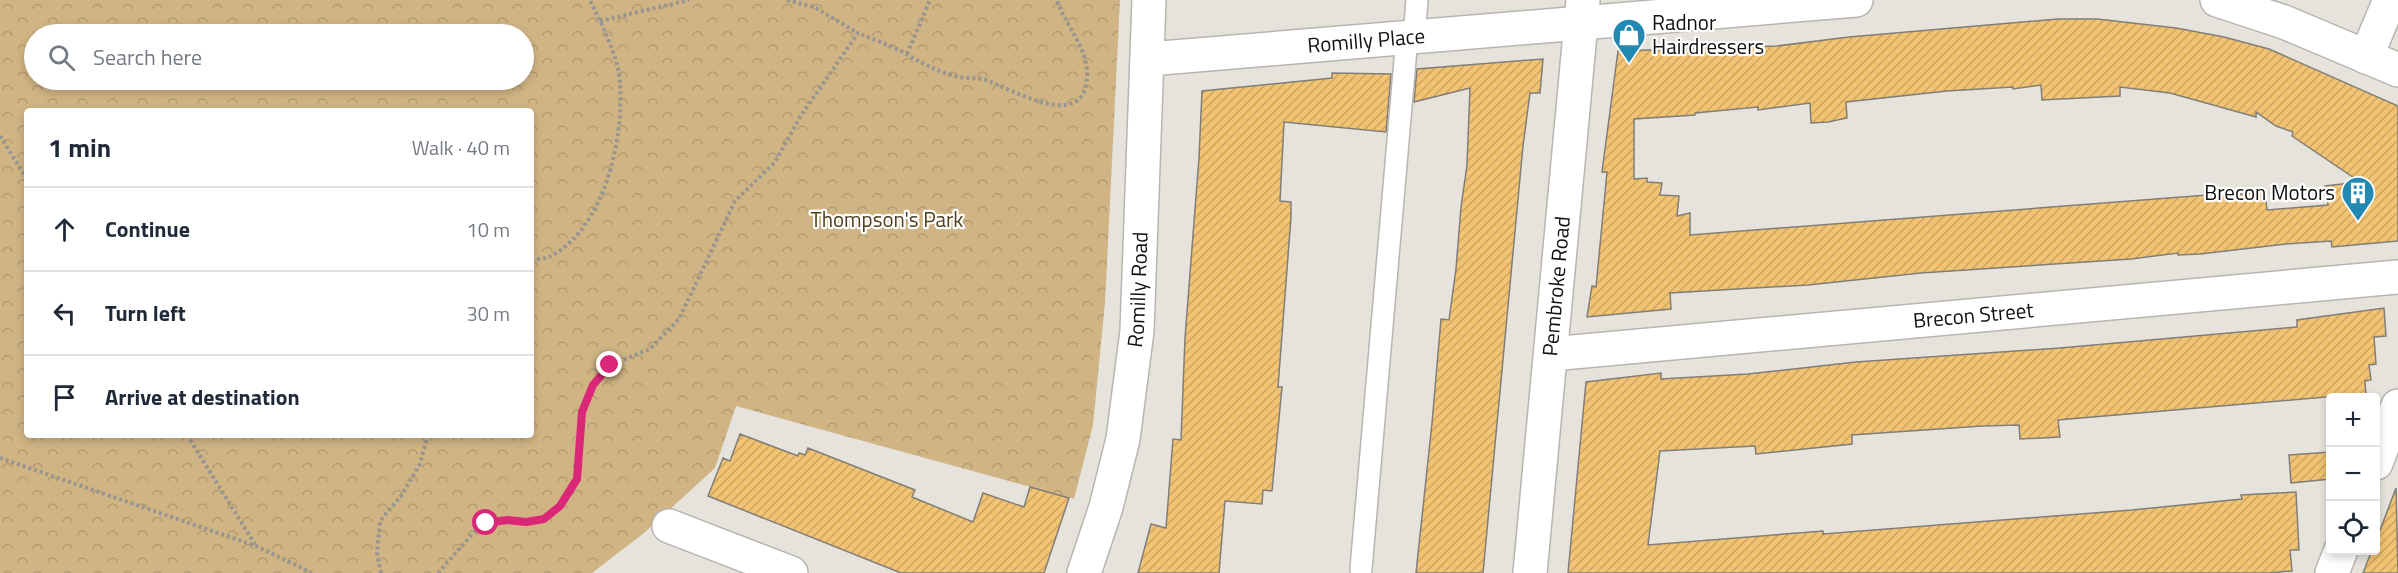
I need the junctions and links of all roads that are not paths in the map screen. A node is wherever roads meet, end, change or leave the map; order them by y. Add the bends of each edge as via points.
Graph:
1 (1149, 0) edge
2 (1417, 0) edge
3 (1856, 0) edge
4 (2217, 0) edge
5 (2390, 0) edge
6 (1582, 11) edge
7 (1410, 37) junction
8 (2366, 57) junction
9 (1149, 59) junction
10 (2398, 70) edge
11 (2398, 277) edge
12 (1551, 354) junction
13 (2398, 406) edge
14 (2380, 453) edge
15 (669, 526) dead end
16 (2339, 555) edge
17 (1361, 569) dead end
18 (791, 573) edge
19 (1084, 573) edge
20 (1530, 573) edge
21 (2332, 573) edge

1 - 9 street, Romilly Road
2 - 7 lane
3 - 6 street, Romilly Place
4 - 8 street via 2284,22
5 - 8 street
6 - 7 street, Romilly Place
6 - 12 street, Pembroke Road
7 - 9 street, Romilly Place
7 - 17 lane
8 - 10 street
9 - 19 street, Romilly Road via 1134,353 1123,439
11 - 12 street, Brecon Street
12 - 20 street, Pembroke Road
13 - 14 street
15 - 18 street
16 - 21 street

